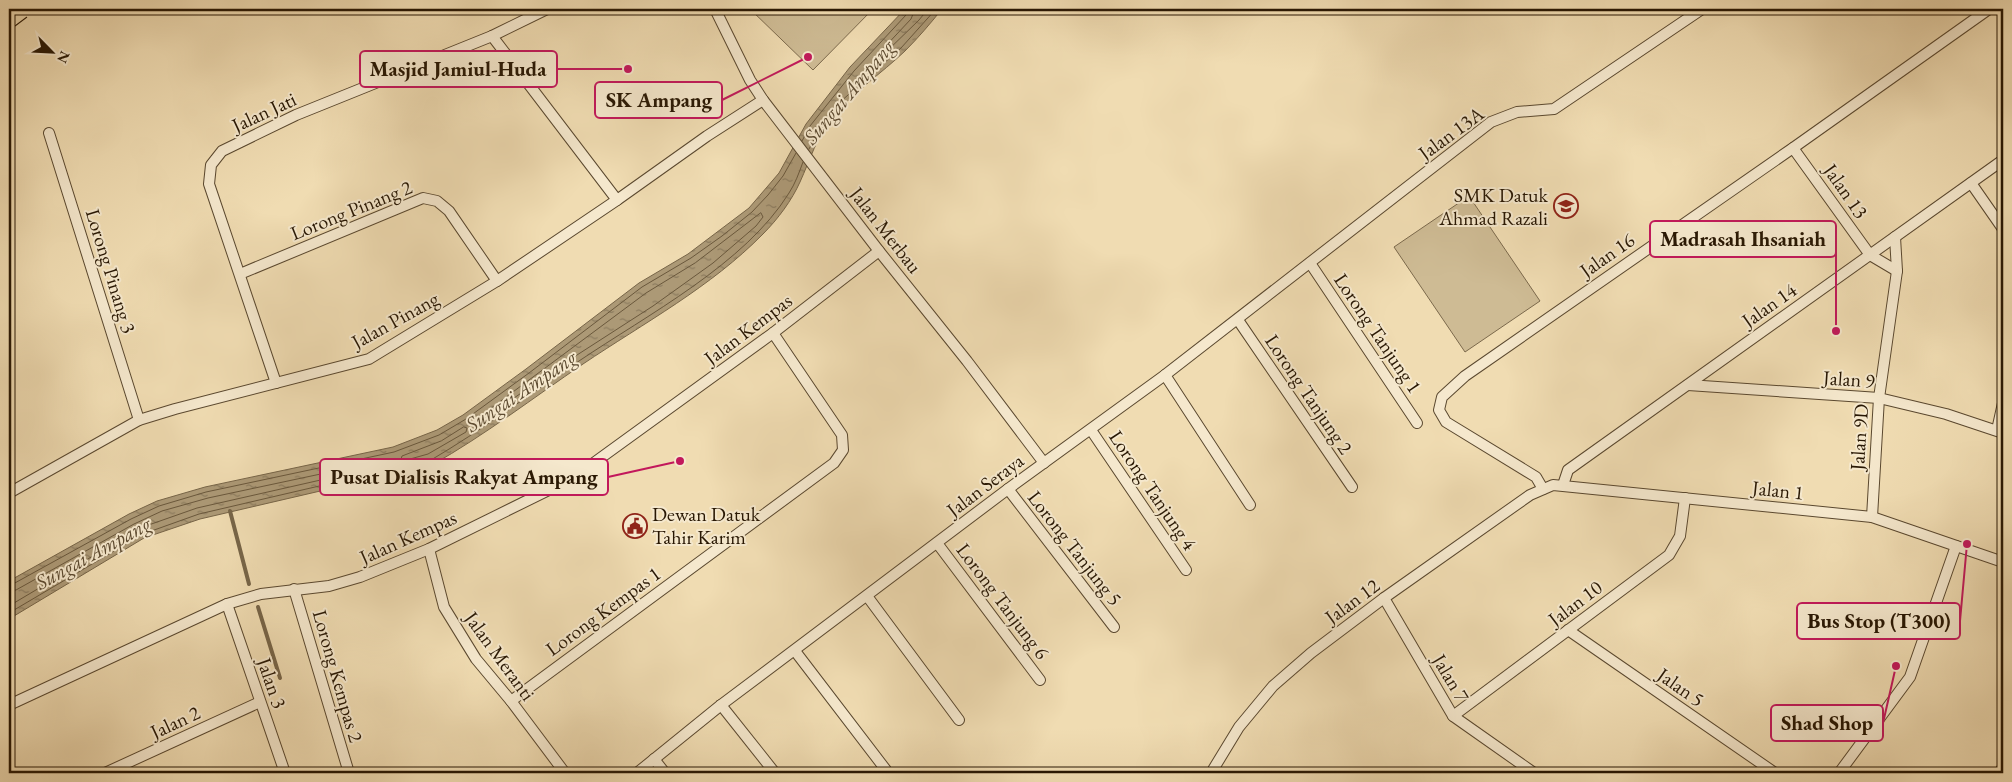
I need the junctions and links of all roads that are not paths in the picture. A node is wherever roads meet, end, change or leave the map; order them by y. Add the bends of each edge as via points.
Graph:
1 (21, 9) edge
2 (547, 9) edge
3 (715, 9) edge
4 (1702, 9) edge
5 (1990, 9) edge
6 (9, 18) edge
7 (492, 36) junction
8 (763, 100) junction
9 (49, 133) dead end
10 (1794, 148) junction
11 (2003, 160) edge
12 (1971, 183) junction
13 (617, 200) junction
14 (1356, 227) joint
15 (2003, 229) edge
16 (1895, 237) junction
17 (879, 251) junction
18 (1870, 255) junction
19 (1310, 263) junction
20 (1897, 271) junction
21 (240, 274) junction
22 (497, 281) junction
23 (1238, 320) junction
24 (773, 333) junction
25 (1165, 375) junction
26 (276, 383) junction
27 (1688, 385) junction
28 (1879, 398) junction
29 (2003, 403) edge
30 (140, 420) junction
31 (1417, 423) dead end
32 (1091, 430) junction
33 (2000, 431) edge
34 (1044, 463) junction
35 (1563, 485) junction
36 (1352, 487) dead end
37 (1008, 489) junction
38 (1543, 489) junction
39 (9, 493) edge
40 (1685, 498) junction
41 (1250, 505) dead end
42 (1872, 516) junction
43 (937, 543) junction
44 (1956, 546) junction
45 (429, 549) junction
46 (2003, 562) edge
47 (1186, 570) dead end
48 (294, 589) junction
49 (867, 596) junction
50 (1384, 598) junction
51 (227, 604) junction
52 (1114, 627) dead end
53 (1568, 630) junction
54 (794, 651) junction
55 (1040, 680) dead end
56 (511, 701) junction
57 (260, 702) junction
58 (9, 705) edge
59 (721, 706) junction
60 (1453, 716) junction
61 (959, 720) dead end
62 (654, 759) junction
63 (2003, 766) edge
64 (886, 770) dead end
65 (105, 773) edge
66 (285, 773) edge
67 (349, 773) edge
68 (564, 773) edge
69 (637, 773) edge
70 (664, 773) edge
71 (775, 773) edge
72 (1211, 773) edge
73 (1534, 773) edge
74 (1775, 773) edge
75 (1839, 773) edge
76 (1999, 773) edge

1 - 6 highway, bridge
2 - 7 street, Jalan Jati
3 - 8 street, Jalan Merbau
4 - 14 street, Jalan 13A via 1554,109 1517,112 1491,122
5 - 10 street, Jalan 16
7 - 13 street
7 - 21 street, Jalan Jati via 296,115 222,151 210,165 209,184
8 - 13 street, Jalan Pinang
8 - 17 street, Jalan Merbau
9 - 30 street, Lorong Pinang 3
10 - 18 street, Jalan 13
10 - 38 street, Jalan 16 via 1465,376 1442,397 1439,410 1446,422 1536,477
11 - 12 street, Jalan 14
12 - 15 street
12 - 16 street, Jalan 14
13 - 22 street, Jalan Pinang
14 - 19 street, Jalan Seraya
16 - 18 street, Jalan 14
16 - 20 street, Jalan 9D
17 - 24 street, Jalan Kempas
17 - 34 street, Jalan Merbau
18 - 20 street
18 - 27 street, Jalan 14
19 - 23 street, Jalan Seraya
19 - 31 street, Lorong Tanjung 1
20 - 28 street, Jalan 9D
21 - 22 street, Lorong Pinang 2 via 423,198 437,201 449,212
21 - 26 street, Jalan Jati
22 - 26 street, Jalan Pinang via 369,359
23 - 25 street, Jalan Seraya
23 - 36 street, Lorong Tanjung 2
24 - 45 street, Jalan Kempas via 573,478
24 - 56 street, Lorong Kempas 1 via 842,435 843,450 834,463
25 - 32 street, Jalan Seraya
25 - 41 street
26 - 30 street, Jalan Pinang
27 - 28 street, Jalan 9
27 - 35 street, Jalan 14 via 1568,470
28 - 33 street, Jalan 9
28 - 42 street, Jalan 9D
29 - 33 street
30 - 39 street, Jalan Pinang
32 - 34 street, Jalan Seraya
32 - 47 street, Lorong Tanjung 4
34 - 37 street, Jalan Seraya
35 - 38 street, Jalan 1
35 - 40 street, Jalan 1
37 - 43 street, Jalan Seraya
37 - 52 street, Lorong Tanjung 5
38 - 50 street, Jalan 12
40 - 42 street, Jalan 1
40 - 53 street, Jalan 10 via 1680,536 1669,555
42 - 44 street, Jalan 1
43 - 49 street, Jalan Seraya
43 - 55 street, Lorong Tanjung 6
44 - 46 street, Jalan 1
44 - 75 street via 1910,677
45 - 48 street, Jalan Kempas via 360,577 329,586
45 - 56 street, Jalan Meranti via 444,607 476,660
48 - 51 street, Jalan Kempas
48 - 67 street, Lorong Kempas 2
49 - 54 street, Jalan Seraya
49 - 61 street
50 - 60 street, Jalan 7
50 - 72 street, Jalan 12 via 1273,686 1239,727
51 - 57 street, Jalan 3
51 - 58 street, Jalan Kempas
53 - 60 street, Jalan 10
53 - 74 street, Jalan 5
54 - 59 street, Jalan Seraya
54 - 64 street
56 - 68 street, Jalan Meranti
57 - 65 street, Jalan 2
57 - 66 street, Jalan 3
59 - 62 street, Jalan Seraya
59 - 71 street
60 - 73 street, Jalan 7
62 - 69 street, Jalan Seraya
62 - 70 street
63 - 76 street

